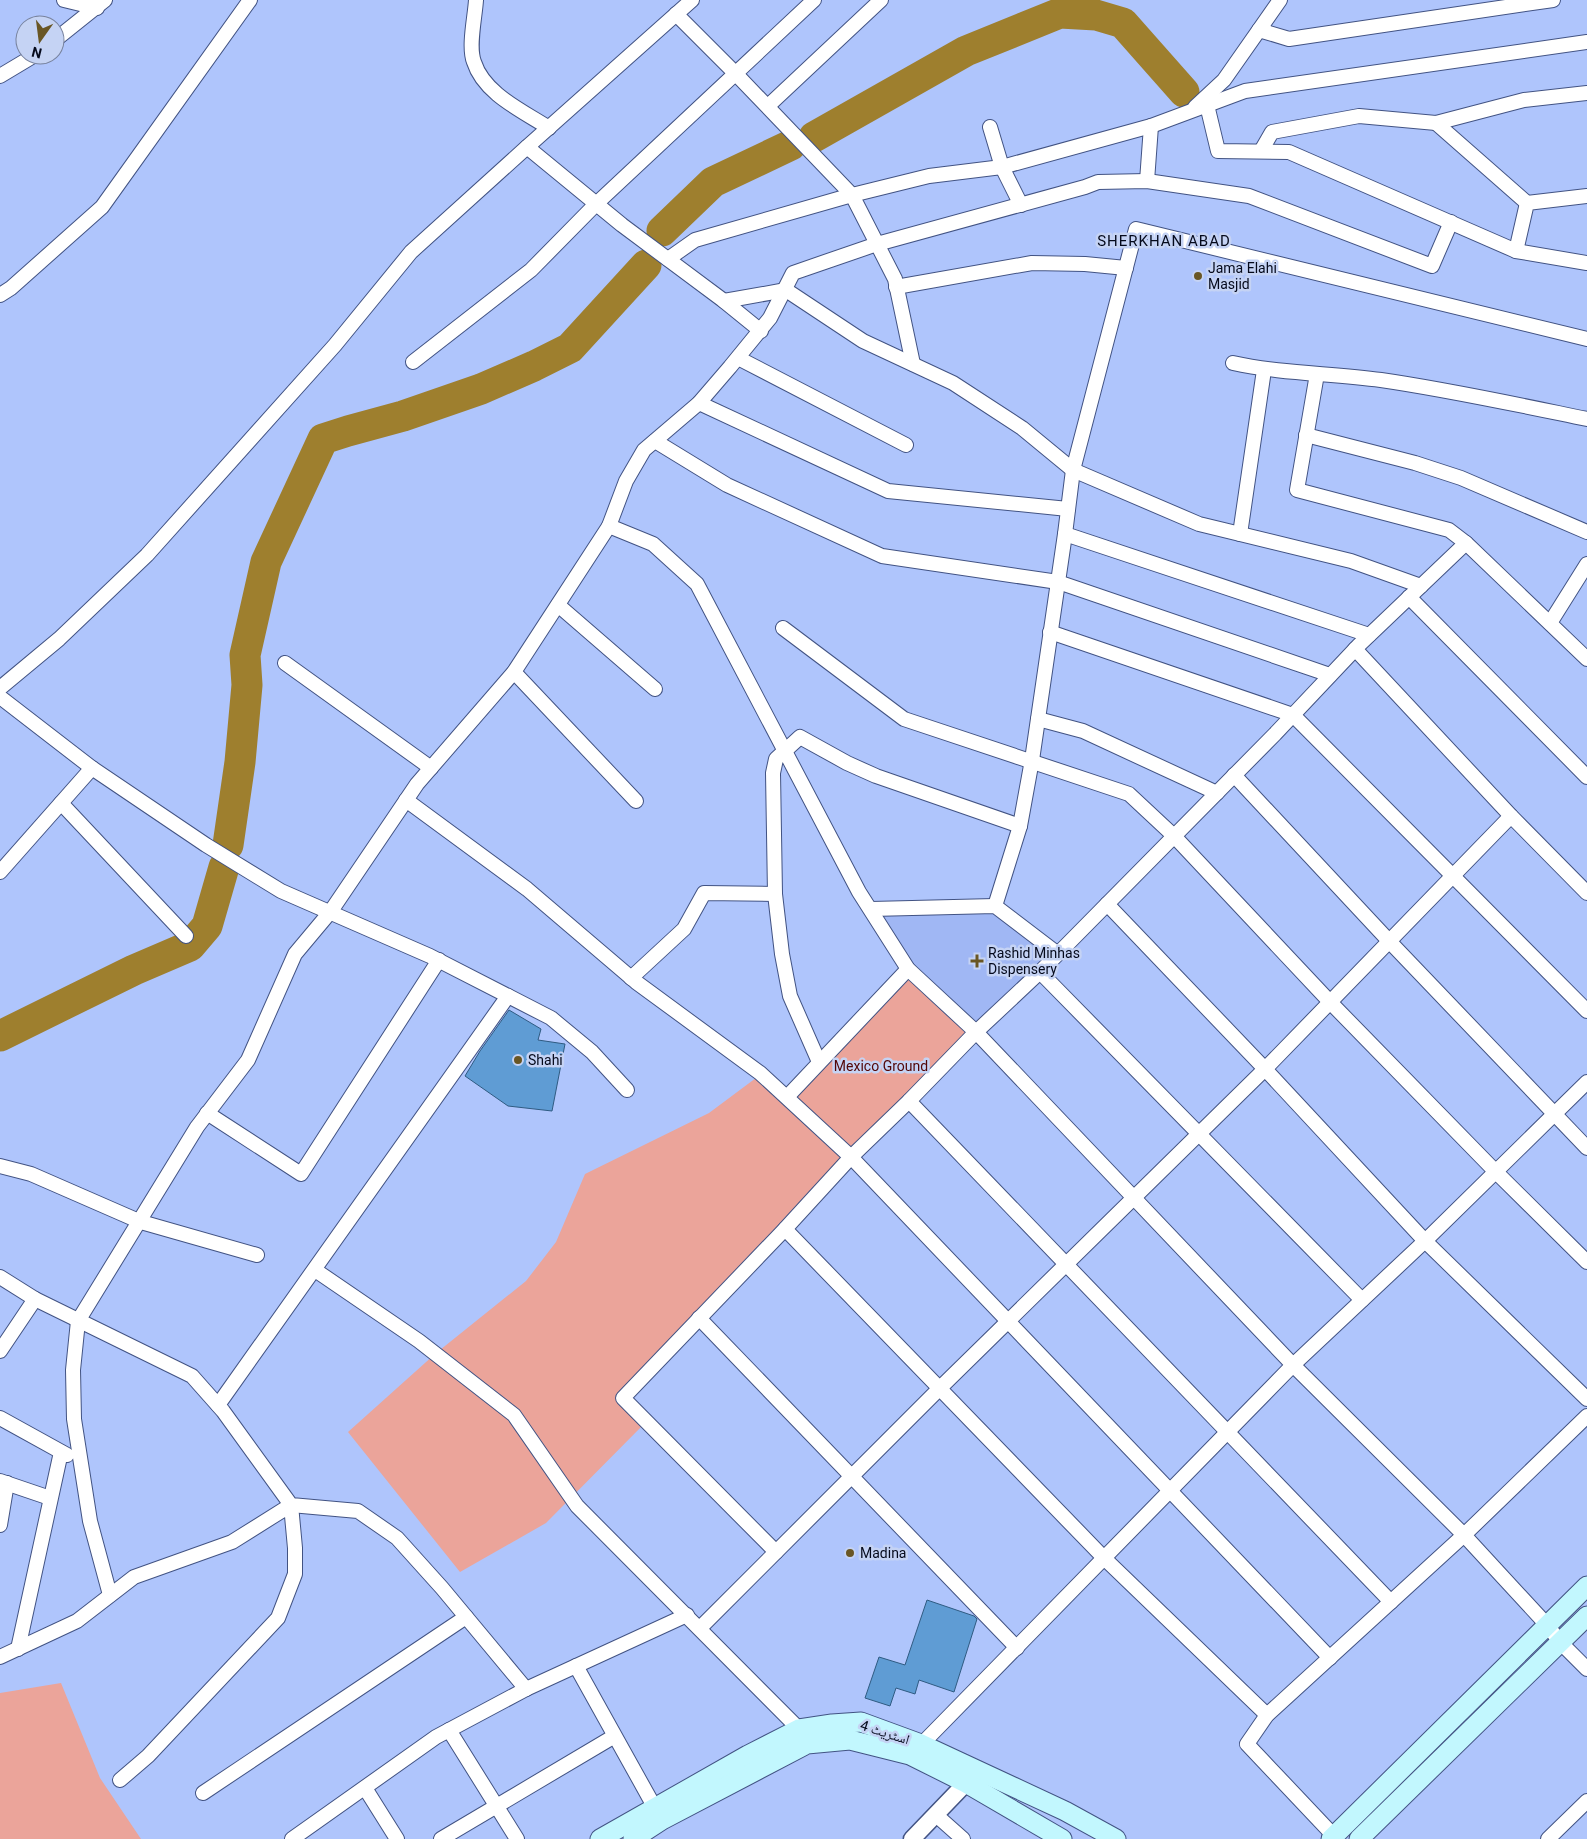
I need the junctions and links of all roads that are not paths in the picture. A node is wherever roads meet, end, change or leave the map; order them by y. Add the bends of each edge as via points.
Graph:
1 (64, 0) edge
2 (250, 0) edge
3 (476, 0) edge
4 (692, 0) edge
5 (814, 0) edge
6 (881, 0) edge
7 (1280, 0) edge
8 (1553, 0) edge
9 (101, 4) edge
10 (676, 14) junction
11 (1259, 30) junction
12 (65, 32) edge
13 (1587, 42) edge
14 (18, 65) edge
15 (735, 73) junction
16 (0, 76) edge
17 (1587, 93) edge
18 (1207, 105) junction
19 (768, 106) junction
20 (1191, 111) junction
21 (1436, 123) junction
22 (1151, 126) junction
23 (990, 127) dead end
24 (549, 128) junction
25 (527, 147) junction
26 (1261, 151) junction
27 (1002, 167) junction
28 (1147, 181) junction
29 (852, 195) junction
30 (1587, 196) edge
31 (1527, 203) junction
32 (596, 204) junction
33 (1021, 205) junction
34 (1451, 222) junction
35 (877, 244) junction
36 (1516, 251) junction
37 (668, 259) junction
38 (1587, 262) edge
39 (1126, 268) junction
40 (896, 287) junction
41 (786, 290) junction
42 (0, 295) edge
43 (724, 301) junction
44 (761, 330) junction
45 (1587, 339) edge
46 (738, 358) junction
47 (413, 362) dead end
48 (1233, 362) dead end
49 (913, 364) junction
50 (1264, 370) junction
51 (1318, 374) junction
52 (699, 403) junction
53 (1587, 419) edge
54 (1306, 436) junction
55 (655, 441) junction
56 (906, 445) dead end
57 (1073, 470) junction
58 (1068, 509) junction
59 (609, 526) junction
60 (1587, 532) edge
61 (1065, 534) junction
62 (1240, 534) junction
63 (1466, 543) junction
64 (1587, 564) edge
65 (1058, 582) junction
66 (1421, 586) junction
67 (1409, 597) junction
68 (558, 605) junction
69 (1550, 623) junction
70 (783, 628) dead end
71 (1050, 632) junction
72 (1369, 635) junction
73 (1355, 649) junction
74 (1587, 659) edge
75 (285, 663) dead end
76 (514, 672) junction
77 (1330, 675) junction
78 (0, 688) edge
79 (654, 689) dead end
80 (0, 697) edge
81 (1293, 714) junction
82 (1038, 719) junction
83 (785, 749) junction
84 (1032, 760) junction
85 (92, 768) junction
86 (431, 768) junction
87 (1234, 775) junction
88 (1587, 777) edge
89 (1217, 792) junction
90 (406, 800) junction
91 (636, 801) dead end
92 (61, 803) junction
93 (1511, 816) junction
94 (1020, 826) junction
95 (1174, 836) junction
96 (0, 872) edge
97 (1453, 876) junction
98 (1587, 893) edge
99 (776, 894) junction
100 (1107, 904) junction
101 (995, 906) junction
102 (871, 910) junction
103 (331, 911) junction
104 (186, 936) dead end
105 (1389, 941) junction
106 (1058, 954) junction
107 (439, 960) junction
108 (908, 969) junction
109 (1040, 972) junction
110 (631, 978) junction
111 (508, 996) junction
112 (1330, 1002) junction
113 (1587, 1011) edge
114 (976, 1032) junction
115 (819, 1062) junction
116 (1265, 1069) junction
117 (1587, 1082) edge
118 (626, 1090) dead end
119 (787, 1097) junction
120 (909, 1101) junction
121 (207, 1113) junction
122 (1555, 1114) junction
123 (1199, 1134) junction
124 (1587, 1148) edge
125 (851, 1156) junction
126 (0, 1166) edge
127 (1496, 1172) junction
128 (1134, 1198) junction
129 (141, 1222) junction
130 (785, 1229) junction
131 (1425, 1241) junction
132 (257, 1255) dead end
133 (1587, 1262) edge
134 (1066, 1264) junction
135 (315, 1270) junction
136 (0, 1277) edge
137 (35, 1299) junction
138 (1362, 1300) junction
139 (699, 1318) junction
140 (78, 1321) junction
141 (1008, 1321) junction
142 (0, 1351) edge
143 (1293, 1365) junction
144 (940, 1388) junction
145 (1587, 1399) edge
146 (218, 1405) junction
147 (1587, 1416) edge
148 (0, 1418) edge
149 (1227, 1432) junction
150 (60, 1452) junction
151 (79, 1460) junction
152 (852, 1476) junction
153 (3, 1482) edge
154 (1170, 1491) junction
155 (50, 1498) junction
156 (291, 1504) junction
157 (0, 1525) edge
158 (1464, 1536) junction
159 (776, 1552) junction
160 (1104, 1558) junction
161 (1587, 1586) edge
162 (110, 1596) junction
163 (1391, 1602) junction
164 (687, 1615) junction
165 (1587, 1616) edge
166 (466, 1617) junction
167 (1547, 1624) junction
168 (700, 1628) junction
169 (1561, 1643) junction
170 (1017, 1648) junction
171 (18, 1649) junction
172 (0, 1657) edge
173 (1330, 1658) junction
174 (576, 1666) junction
175 (1587, 1669) edge
176 (526, 1688) junction
177 (1267, 1715) junction
178 (799, 1729) junction
179 (449, 1730) junction
180 (614, 1736) junction
181 (916, 1750) junction
182 (120, 1780) dead end
183 (966, 1783) junction
184 (365, 1788) junction
185 (202, 1793) dead end
186 (1587, 1801) edge
187 (497, 1806) junction
188 (655, 1808) junction
189 (936, 1815) junction
190 (1333, 1837) edge
191 (292, 1839) edge
192 (398, 1839) edge
193 (441, 1839) edge
194 (517, 1839) edge
195 (600, 1839) edge
196 (633, 1839) edge
197 (912, 1839) edge
198 (963, 1839) edge
199 (1062, 1839) edge
200 (1116, 1839) edge
201 (1359, 1839) edge
202 (1548, 1839) edge

1 - 9 street
2 - 42 street via 102,207
3 - 24 street via 473,61 482,77 510,104
4 - 10 street
5 - 15 street
6 - 19 street
7 - 11 street
8 - 11 street via 1289,39
9 - 12 street
10 - 15 street
10 - 24 street
11 - 20 street via 1224,80
13 - 18 street via 1245,91
14 - 16 street
15 - 19 street
15 - 32 street
17 - 21 street via 1524,100
18 - 20 street
18 - 26 street via 1218,151
19 - 29 street
20 - 22 street
21 - 26 street via 1359,116 1272,132
21 - 31 street
22 - 27 street
22 - 28 street
23 - 27 street
24 - 25 street
25 - 32 street
25 - 78 street via 411,252 335,346 146,554 59,639
26 - 34 street via 1289,152
27 - 29 street via 929,176
27 - 33 street
28 - 33 street via 1098,182
28 - 34 street via 1249,196 1432,266
29 - 35 street
29 - 37 street via 695,240
30 - 31 street
31 - 36 street
32 - 37 street
32 - 47 street via 531,270
33 - 35 street
34 - 36 street
35 - 40 street
35 - 41 street via 794,273
36 - 38 street
37 - 43 street
39 - 40 street via 1032,263
39 - 45 street via 1136,229
39 - 57 street
40 - 49 street
41 - 43 street
41 - 44 street
41 - 49 street via 863,341
43 - 44 street
44 - 46 street
46 - 52 street
46 - 56 street
48 - 50 street
49 - 57 street via 953,383 1022,428
50 - 51 street
50 - 62 street
51 - 53 street via 1379,380
51 - 54 street
52 - 55 street
52 - 58 street via 888,491
54 - 60 street via 1461,478
54 - 63 street via 1297,490 1449,530
55 - 59 street via 644,450 626,481
55 - 65 street via 727,485 882,556
57 - 58 street
57 - 62 street via 1199,524
58 - 61 street
59 - 68 street
59 - 83 street via 653,544 697,584
61 - 65 street
61 - 72 street
62 - 66 street via 1351,561
63 - 66 street
63 - 69 street
64 - 69 street
65 - 71 street
65 - 77 street
66 - 67 street
67 - 72 street
67 - 88 street
68 - 76 street
68 - 79 street
69 - 74 street
70 - 84 street via 904,719
71 - 81 street
71 - 82 street
72 - 73 street
73 - 77 street
73 - 93 street
75 - 86 street
76 - 86 street
76 - 91 street
77 - 81 street
80 - 85 street
81 - 87 street
81 - 97 street
82 - 84 street
82 - 89 street via 1083,731
83 - 94 street via 800,736 876,776
83 - 99 street via 776,759 773,773
83 - 102 street
84 - 94 street
84 - 95 street via 1129,794
85 - 92 street
85 - 103 street via 281,891
86 - 90 street
87 - 89 street
87 - 105 street
89 - 95 street
90 - 103 street
90 - 110 street via 527,889
92 - 96 street
92 - 104 street
93 - 97 street
93 - 98 street
94 - 101 street
95 - 100 street
95 - 112 street
97 - 105 street
97 - 113 street
99 - 110 street via 704,894 684,929
99 - 115 street via 790,996
100 - 106 street
100 - 116 street
101 - 102 street
101 - 106 street
102 - 108 street
103 - 107 street
103 - 121 street via 295,954 248,1060
105 - 112 street
105 - 122 street
106 - 109 street
107 - 111 street
107 - 121 street via 301,1174
108 - 114 street
108 - 115 street
109 - 114 street
109 - 123 street
110 - 119 street via 760,1073
111 - 118 street via 551,1018 592,1052
111 - 135 street
112 - 116 street
112 - 127 street
114 - 120 street
114 - 128 street
115 - 119 street
116 - 123 street
116 - 131 street
117 - 122 street
119 - 125 street
120 - 125 street
120 - 134 street
121 - 129 street
122 - 124 street
122 - 127 street
123 - 128 street
123 - 138 street
125 - 130 street
125 - 141 street
126 - 129 street via 31,1174
127 - 131 street
127 - 133 street
128 - 134 street
128 - 143 street
129 - 132 street
129 - 140 street
130 - 139 street
130 - 144 street
131 - 138 street
131 - 145 street
134 - 141 street
134 - 149 street
135 - 146 street
135 - 164 street via 419,1341 514,1415 577,1506
136 - 137 street
137 - 140 street
137 - 142 street
138 - 143 street
139 - 152 street
139 - 159 street via 623,1398
140 - 146 street via 192,1376
140 - 151 street via 73,1370
141 - 144 street
141 - 154 street
143 - 149 street
143 - 158 street
144 - 152 street
144 - 160 street
146 - 156 street
147 - 158 street
148 - 150 street
149 - 154 street
149 - 163 street
150 - 151 street
150 - 155 street
151 - 162 street via 90,1521
152 - 159 street
152 - 170 street
153 - 155 street
153 - 157 street
154 - 160 street
154 - 173 street
155 - 171 street
156 - 162 street via 232,1542 134,1577
156 - 166 street via 358,1511 397,1538
156 - 182 street via 294,1574 278,1618 148,1756
158 - 163 street
158 - 167 street
159 - 168 street
160 - 170 street
160 - 177 street
161 - 167 main road
162 - 171 street via 77,1621
163 - 173 street
164 - 168 street
164 - 174 street
165 - 169 main road
166 - 176 street
166 - 185 street
167 - 169 street
167 - 190 main road
168 - 178 street
169 - 175 street
169 - 201 main road
170 - 181 street
171 - 172 street
173 - 177 street
174 - 176 street
174 - 180 street
176 - 179 street
177 - 190 street via 1247,1744
178 - 181 main road, اسٹریٹ 4 via 861,1722
178 - 188 main road, اسٹریٹ 4
179 - 184 street
179 - 187 street
180 - 187 street
180 - 188 street
181 - 183 main road, اسٹریٹ 4
181 - 196 main road, اسٹریٹ 4 via 850,1740 807,1744 662,1820
181 - 200 main road, اسٹریٹ 4 via 1065,1811
183 - 189 street
183 - 199 main road, اسٹریٹ 4
184 - 191 street
184 - 192 street
186 - 202 street
187 - 193 street
187 - 194 street
188 - 195 main road, اسٹریٹ 4
189 - 197 street
189 - 198 street

